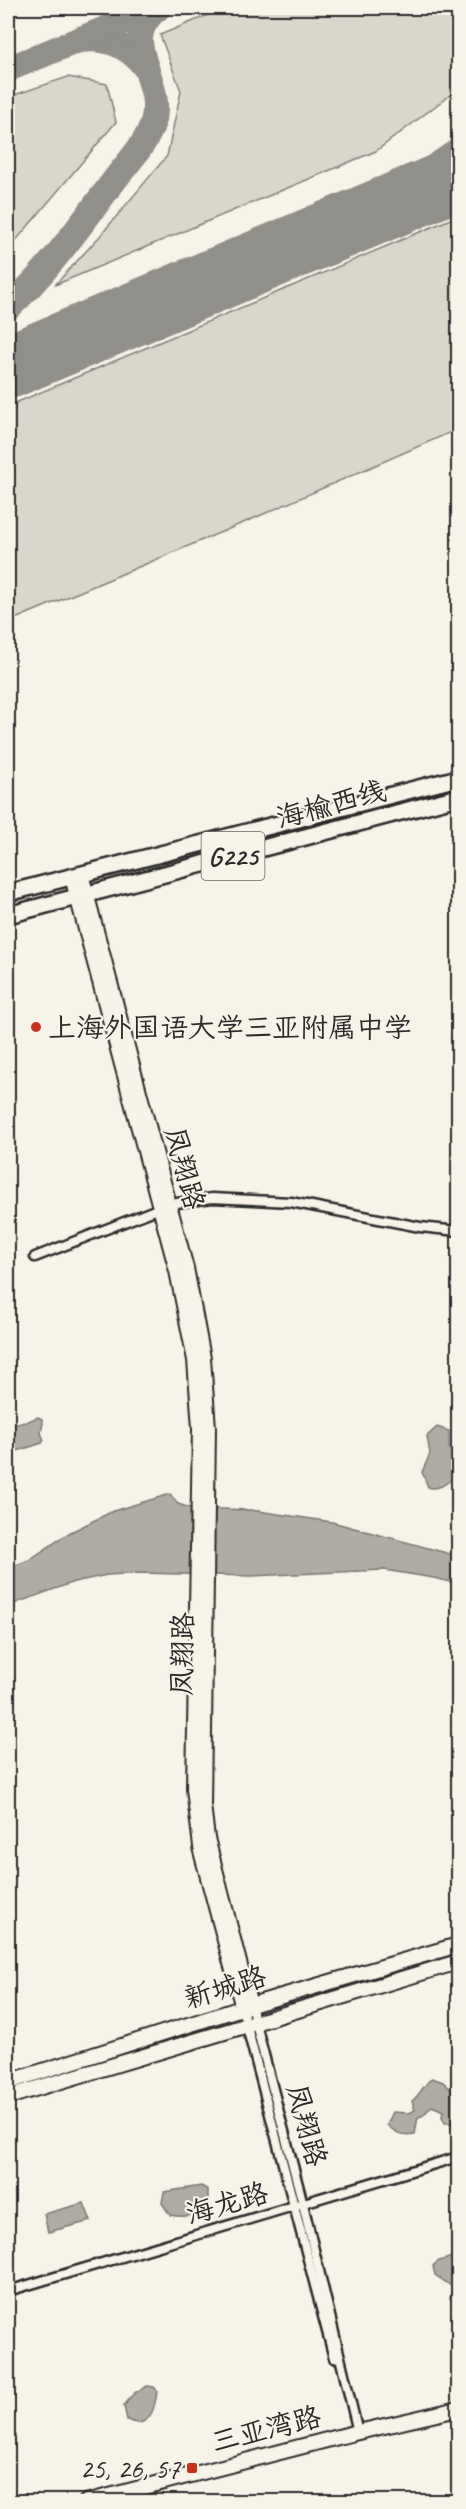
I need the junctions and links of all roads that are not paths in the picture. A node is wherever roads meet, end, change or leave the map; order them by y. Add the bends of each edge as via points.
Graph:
1 (459, 778) edge
2 (459, 797) edge
3 (76, 876) junction
4 (8, 893) edge
5 (81, 896) junction
6 (8, 915) edge
7 (165, 1206) junction
8 (459, 1231) edge
9 (35, 1257) dead end
10 (459, 1945) edge
11 (459, 1962) edge
12 (247, 2006) junction
13 (251, 2023) junction
14 (8, 2082) edge
15 (8, 2097) edge
16 (459, 2157) edge
17 (299, 2205) junction
18 (8, 2291) edge
19 (459, 2409) edge
20 (356, 2432) junction
21 (86, 2502) edge

1 - 3 highway, 海榆西线 / G225
2 - 5 highway, 海榆西线 / G225
3 - 4 highway, 海榆西线 / G225
3 - 5 street, 凤翔路
5 - 6 highway, 海榆西线 / G225
5 - 7 street, 凤翔路
7 - 8 street via 212,1198 291,1202
7 - 9 street
7 - 12 street, 凤翔路 via 194,1360 199,1428 203,1503 204,1805
10 - 12 main road, 新城路
11 - 13 main road, 新城路
12 - 13 street, 凤翔路
12 - 14 main road, 新城路
13 - 15 main road, 新城路
13 - 17 street, 凤翔路
16 - 17 street, 海龙路
17 - 18 street, 海龙路
17 - 20 street, 凤翔路
19 - 20 main road, 三亚湾路
20 - 21 main road, 三亚湾路

